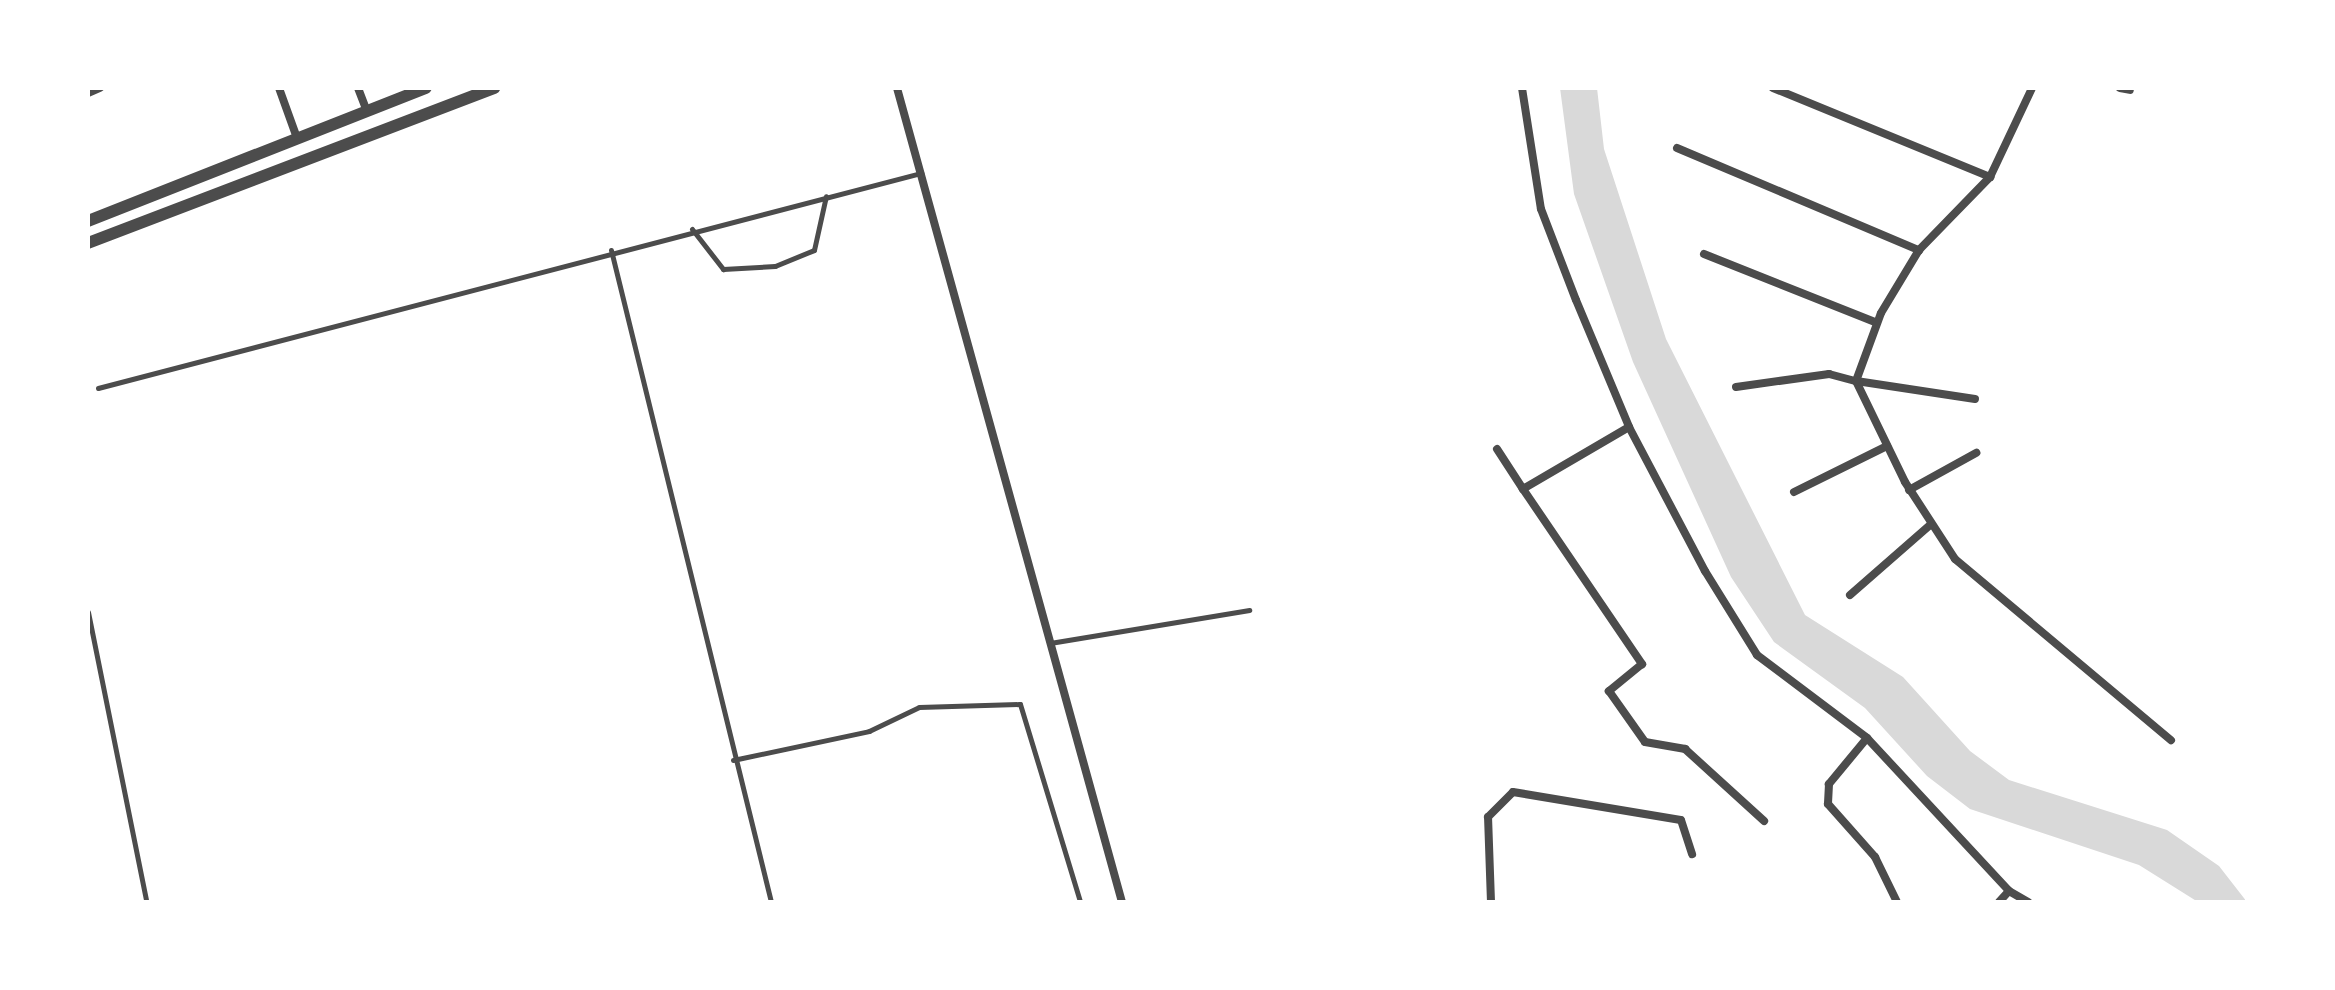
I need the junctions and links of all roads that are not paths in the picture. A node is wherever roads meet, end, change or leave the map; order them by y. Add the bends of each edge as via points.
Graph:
1 (100, 88) edge
2 (279, 88) edge
3 (358, 88) edge
4 (426, 88) edge
5 (494, 88) edge
6 (897, 88) edge
7 (1522, 88) edge
8 (1773, 88) edge
9 (2032, 88) edge
10 (2120, 88) edge
11 (2130, 90) dead end
12 (88, 93) edge
13 (367, 111) junction
14 (297, 138) junction
15 (1677, 148) dead end
16 (921, 173) junction
17 (1990, 177) junction
18 (826, 196) junction
19 (88, 221) edge
20 (692, 229) junction
21 (89, 238) edge
22 (611, 250) junction
23 (1919, 250) junction
24 (1704, 254) dead end
25 (1877, 323) junction
26 (1856, 381) junction
27 (1736, 387) dead end
28 (98, 388) dead end
29 (1975, 399) dead end
30 (1629, 427) junction
31 (1887, 446) junction
32 (1497, 449) dead end
33 (1976, 453) dead end
34 (1523, 489) junction
35 (1909, 490) junction
36 (1794, 492) dead end
37 (1930, 525) junction
38 (1850, 595) dead end
39 (1249, 610) dead end
40 (88, 612) edge
41 (1050, 643) junction
42 (1867, 738) junction
43 (2171, 740) dead end
44 (733, 760) junction
45 (1764, 821) dead end
46 (1692, 854) dead end
47 (2009, 891) junction
48 (146, 899) dead end
49 (771, 902) edge
50 (1080, 902) edge
51 (1122, 902) edge
52 (1491, 902) edge
53 (1897, 902) edge
54 (1999, 902) edge
55 (2028, 902) edge

1 - 12 street
2 - 14 street
3 - 13 street
4 - 13 street
5 - 21 street
6 - 16 street
7 - 30 street via 1541,209
8 - 17 street
9 - 17 street
10 - 11 street
13 - 14 street
14 - 19 street
15 - 23 street
16 - 18 lane
16 - 41 street
17 - 23 street
18 - 20 lane
18 - 20 lane via 814,250 775,266 723,269
20 - 22 lane
22 - 28 lane
22 - 44 lane
23 - 25 street
24 - 25 street
25 - 26 street
26 - 27 street via 1829,374
26 - 29 street
26 - 31 street
30 - 34 street
30 - 42 street via 1757,655
31 - 35 street
31 - 36 street
32 - 34 street
33 - 35 street
34 - 45 street via 1642,664 1609,691 1645,742 1685,749
35 - 37 street
37 - 38 street
37 - 43 street via 1955,559
39 - 41 lane
40 - 48 lane
41 - 51 street
42 - 47 street
42 - 53 street via 1829,784 1828,804 1875,857
44 - 49 lane
44 - 50 lane via 869,731 919,707 1020,704
46 - 52 street via 1681,820 1513,792 1488,817
47 - 54 street
47 - 55 street

